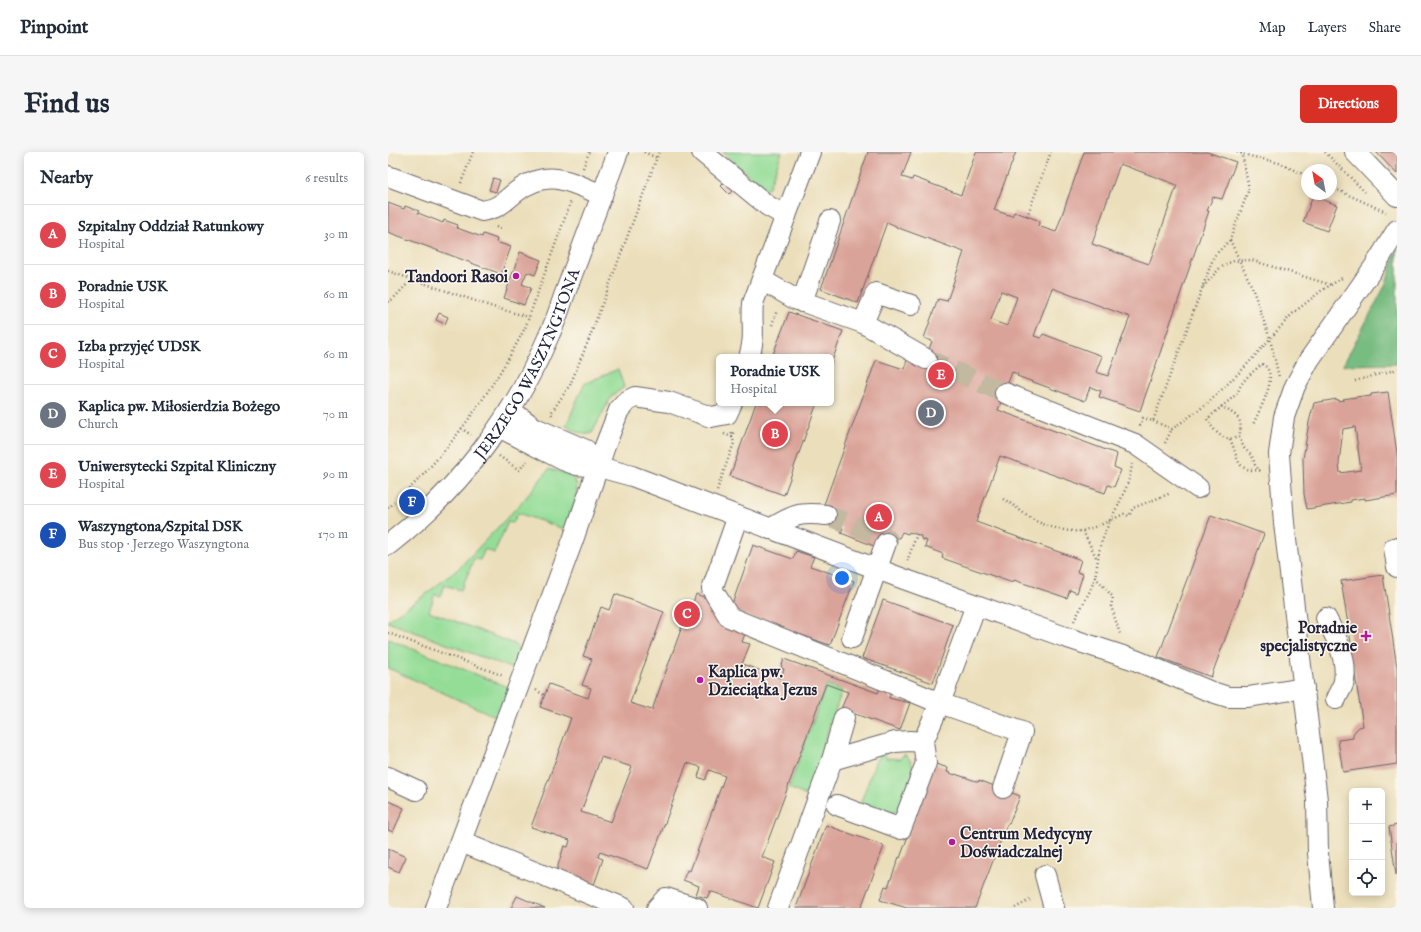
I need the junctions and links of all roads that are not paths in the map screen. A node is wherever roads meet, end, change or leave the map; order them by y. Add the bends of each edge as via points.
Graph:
1 (618, 152) edge
2 (702, 152) edge
3 (810, 152) edge
4 (1355, 152) edge
5 (388, 176) edge
6 (602, 195) junction
7 (1397, 196) edge
8 (786, 216) junction
9 (830, 221) dead end
10 (1397, 230) edge
11 (762, 280) junction
12 (802, 302) junction
13 (911, 305) dead end
14 (863, 323) junction
15 (750, 354) edge
16 (926, 359) tunnel mouth
17 (1005, 393) tunnel mouth
18 (730, 409) edge
19 (510, 410) junction
20 (499, 427) junction
21 (599, 467) junction
22 (1191, 482) road end
23 (826, 515) tunnel mouth
24 (738, 516) junction
25 (770, 529) junction
26 (886, 543) dead end
27 (388, 544) edge
28 (877, 569) junction
29 (976, 605) junction
30 (1326, 618) dead end
31 (852, 638) dead end
32 (1304, 688) junction
33 (1336, 699) dead end
34 (940, 703) junction
35 (844, 718) dead end
36 (923, 742) junction
37 (832, 760) junction
38 (388, 777) edge
39 (1003, 788) dead end
40 (416, 790) dead end
41 (837, 805) dead end
42 (461, 842) junction
43 (1044, 875) dead end
44 (436, 908) edge
45 (624, 908) edge
46 (657, 908) edge
47 (697, 908) edge
48 (778, 908) edge
49 (1054, 908) edge
50 (1323, 908) edge

1 - 6 street, JERZEGO WASZYNGTONA
2 - 8 street via 768,206
3 - 8 street
4 - 7 street
5 - 6 street via 482,211 502,204 519,190 545,178 557,178
6 - 19 street, JERZEGO WASZYNGTONA via 550,333
8 - 11 street
9 - 12 street
10 - 32 street via 1309,360 1295,386 1284,417 1279,454 1281,482
11 - 12 street
11 - 15 street via 754,303 754,340
12 - 14 street
13 - 14 street via 876,293
14 - 16 street
17 - 22 street via 1135,444
18 - 21 street via 710,417 669,402 636,396 627,401 620,410
19 - 20 street, JERZEGO WASZYNGTONA
19 - 21 street via 535,428 586,450
20 - 21 street via 563,460 577,465
20 - 27 street, JERZEGO WASZYNGTONA via 466,471 437,502
21 - 24 street via 632,476
21 - 42 street
23 - 25 street via 798,514
24 - 25 street
24 - 34 street via 712,589 729,617
25 - 28 street
26 - 28 street
28 - 29 street
28 - 31 street
29 - 32 street via 1135,660 1228,698
29 - 34 street
30 - 33 street via 1341,648 1344,667 1344,682
32 - 50 street via 1317,800
34 - 36 street
34 - 39 street via 1022,732
35 - 37 street
36 - 37 street via 895,742
36 - 41 street via 926,763 901,830
37 - 48 street
38 - 40 street
42 - 44 street
42 - 45 street
43 - 49 street
46 - 47 street via 666,898

